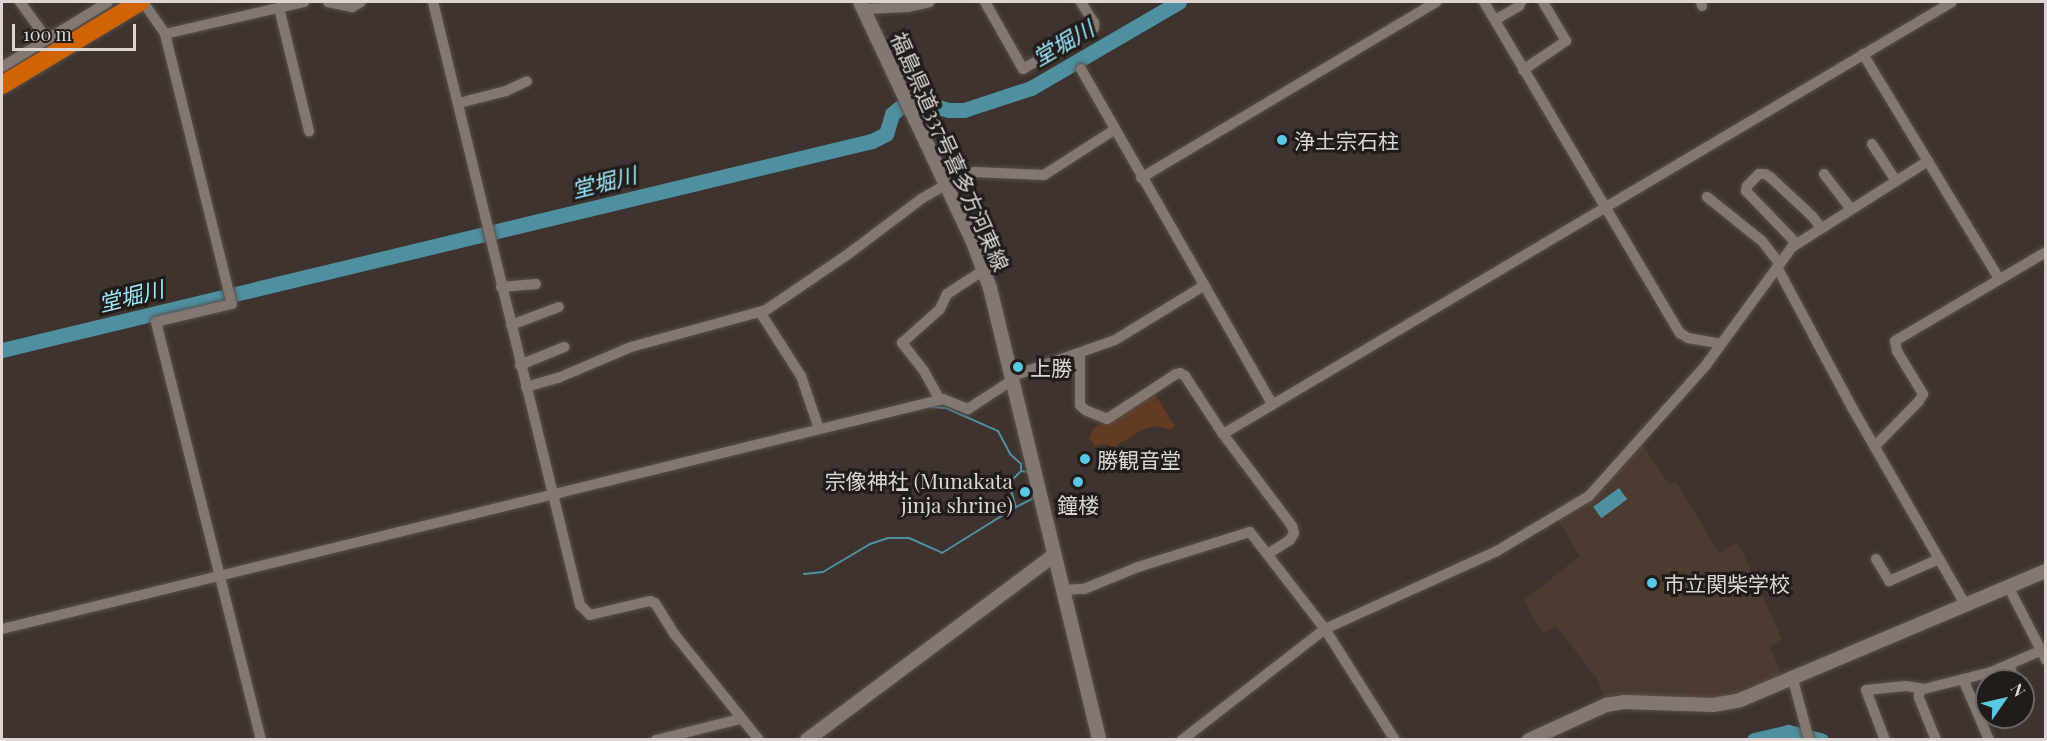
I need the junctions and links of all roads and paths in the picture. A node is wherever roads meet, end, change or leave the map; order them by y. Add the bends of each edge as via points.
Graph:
1 (20, 2) edge
2 (108, 2) edge
3 (141, 2) edge
4 (304, 2) edge
5 (328, 2) edge
6 (361, 2) edge
7 (433, 2) edge
8 (929, 2) edge
9 (985, 2) edge
10 (1081, 2) edge
11 (1436, 2) edge
12 (1484, 2) edge
13 (1521, 2) edge
14 (1543, 2) edge
15 (1952, 2) edge
16 (862, 5) edge
17 (279, 8) junction
18 (1494, 20) junction
19 (165, 34) junction
20 (46, 39) junction
21 (1863, 54) junction
22 (1081, 69) dead end
23 (1523, 69) junction
24 (2, 80) edge
25 (528, 81) dead end
26 (459, 103) junction
27 (1114, 129) junction
28 (309, 131) dead end
29 (1872, 144) dead end
30 (1928, 161) junction
31 (974, 172) dead end
32 (1824, 174) dead end
33 (1142, 178) junction
34 (1896, 181) junction
35 (946, 184) junction
36 (1707, 197) dead end
37 (1603, 207) junction
38 (1851, 209) junction
39 (1821, 228) junction
40 (1796, 243) junction
41 (2046, 252) edge
42 (1778, 265) junction
43 (984, 270) junction
44 (1999, 279) junction
45 (536, 284) dead end
46 (1205, 285) junction
47 (501, 286) junction
48 (559, 307) dead end
49 (760, 312) junction
50 (511, 325) junction
51 (1721, 344) junction
52 (564, 347) dead end
53 (1080, 353) junction
54 (520, 365) junction
55 (1010, 379) junction
56 (526, 387) junction
57 (940, 400) junction
58 (1272, 404) junction
59 (819, 429) junction
60 (1223, 435) junction
61 (1875, 446) junction
62 (553, 495) junction
63 (1268, 554) junction
64 (1053, 556) junction
65 (1876, 559) dead end
66 (1939, 559) junction
67 (2046, 571) edge
68 (221, 576) junction
69 (2009, 588) junction
70 (1062, 590) junction
71 (1966, 606) junction
72 (2, 629) edge
73 (1325, 629) junction
74 (2043, 656) edge
75 (2009, 665) junction
76 (2010, 669) edge
77 (1792, 676) junction
78 (1963, 679) junction
79 (1919, 689) junction
80 (1975, 701) edge
81 (740, 719) junction
82 (1808, 737) edge
83 (261, 740) edge
84 (656, 740) edge
85 (759, 740) edge
86 (807, 740) edge
87 (1099, 740) edge
88 (1182, 740) edge
89 (1395, 740) edge
90 (1529, 740) edge
91 (1885, 740) edge
92 (1936, 740) edge

1 - 20 street
2 - 20 street
3 - 19 street
3 - 24 highway
4 - 17 street
5 - 6 street via 352,7
7 - 26 street
8 - 16 street via 908,7
9 - 10 street via 1023,69 1094,28
11 - 33 street
12 - 18 street
13 - 18 street
14 - 23 street via 1566,41
15 - 21 street
16 - 35 street, 福島県道337号喜多方河東線
17 - 19 street
17 - 28 street
18 - 23 street
19 - 68 street via 232,304 156,322
20 - 24 street
21 - 30 street
21 - 37 street
22 - 27 street
23 - 37 street
25 - 26 street
26 - 47 street
27 - 31 street via 1044,175
27 - 33 street
29 - 34 street
30 - 34 street
30 - 44 street
32 - 38 street
33 - 46 street
34 - 38 street
35 - 43 street, 福島県道337号喜多方河東線
35 - 49 street
36 - 42 street via 1762,241
37 - 51 street via 1680,333
37 - 58 street
38 - 39 street
39 - 40 street
39 - 40 street via 1770,177 1759,174 1746,191
40 - 42 street
41 - 44 street
42 - 51 street
42 - 61 street
43 - 55 street, 福島県道337号喜多方河東線
43 - 57 street via 947,294 940,309 902,343
44 - 61 street via 1895,341 1923,393
45 - 47 street
46 - 53 street via 1115,340
46 - 58 street
47 - 50 street
48 - 50 street
49 - 56 street via 638,345
49 - 59 street via 801,376
50 - 54 street
51 - 73 street via 1589,496 1497,551
52 - 54 street
53 - 55 street
53 - 60 street via 1080,405 1085,410 1107,419 1180,373
54 - 56 street
55 - 57 street via 968,409
55 - 64 street, 福島県道337号喜多方河東線
56 - 62 street
57 - 59 street
58 - 60 street
59 - 62 street
60 - 63 street via 1292,526 1290,540
61 - 66 street
62 - 68 street
62 - 81 street via 584,612 590,615 655,603
63 - 70 street via 1255,536 1245,531 1084,589
63 - 73 street
64 - 70 street, 福島県道337号喜多方河東線
64 - 86 street
65 - 66 street via 1889,581
66 - 71 street
67 - 69 street
68 - 72 street
68 - 83 street
69 - 71 street
69 - 74 street
70 - 87 street, 福島県道337号喜多方河東線
71 - 77 street
73 - 88 street
73 - 89 street
74 - 75 street
75 - 76 street
75 - 78 street
77 - 82 street
77 - 90 street via 1753,695 1722,704 1606,705
78 - 79 street
78 - 80 street
79 - 91 street via 1906,686 1866,690
79 - 92 street
81 - 84 street
81 - 85 street

